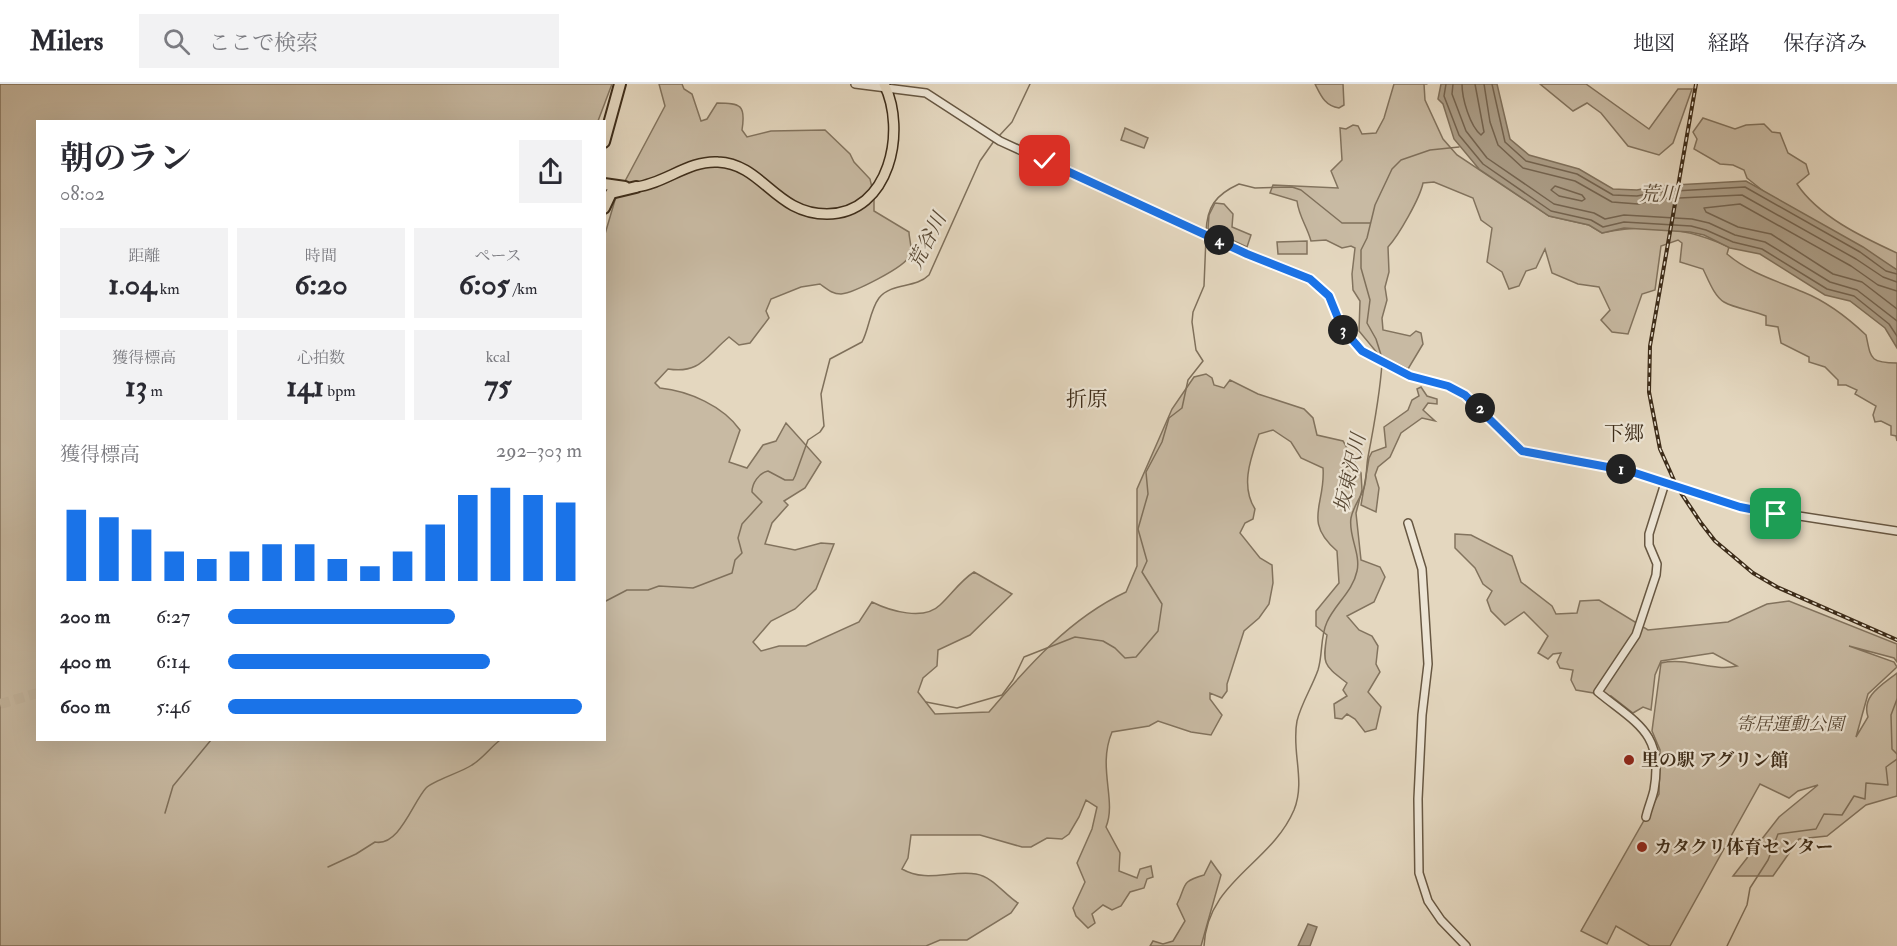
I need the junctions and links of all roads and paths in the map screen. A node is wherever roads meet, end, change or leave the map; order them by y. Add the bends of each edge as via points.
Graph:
1 (620, 84) edge
2 (855, 84) edge
3 (885, 86) edge
4 (606, 135) edge
5 (606, 184) edge
6 (636, 187) junction
7 (606, 204) edge
8 (1665, 483) junction
9 (1408, 523) dead end
10 (1897, 531) edge
11 (1646, 817) dead end
12 (1466, 946) edge

1 - 4 highway
2 - 3 street
3 - 6 main road via 893,146 886,172 871,194 838,213 797,209 746,170 720,162 703,163 662,181
3 - 8 street via 926,93 1000,141 1310,279 1329,296 1350,340 1376,361 1465,395 1522,451 1606,465
5 - 6 highway
6 - 7 highway via 611,193
8 - 10 street via 1749,509
8 - 11 street via 1649,534 1656,575 1636,635 1598,692 1640,726 1654,746 1655,786
9 - 12 street via 1422,569 1428,664 1418,798 1419,873 1428,901

